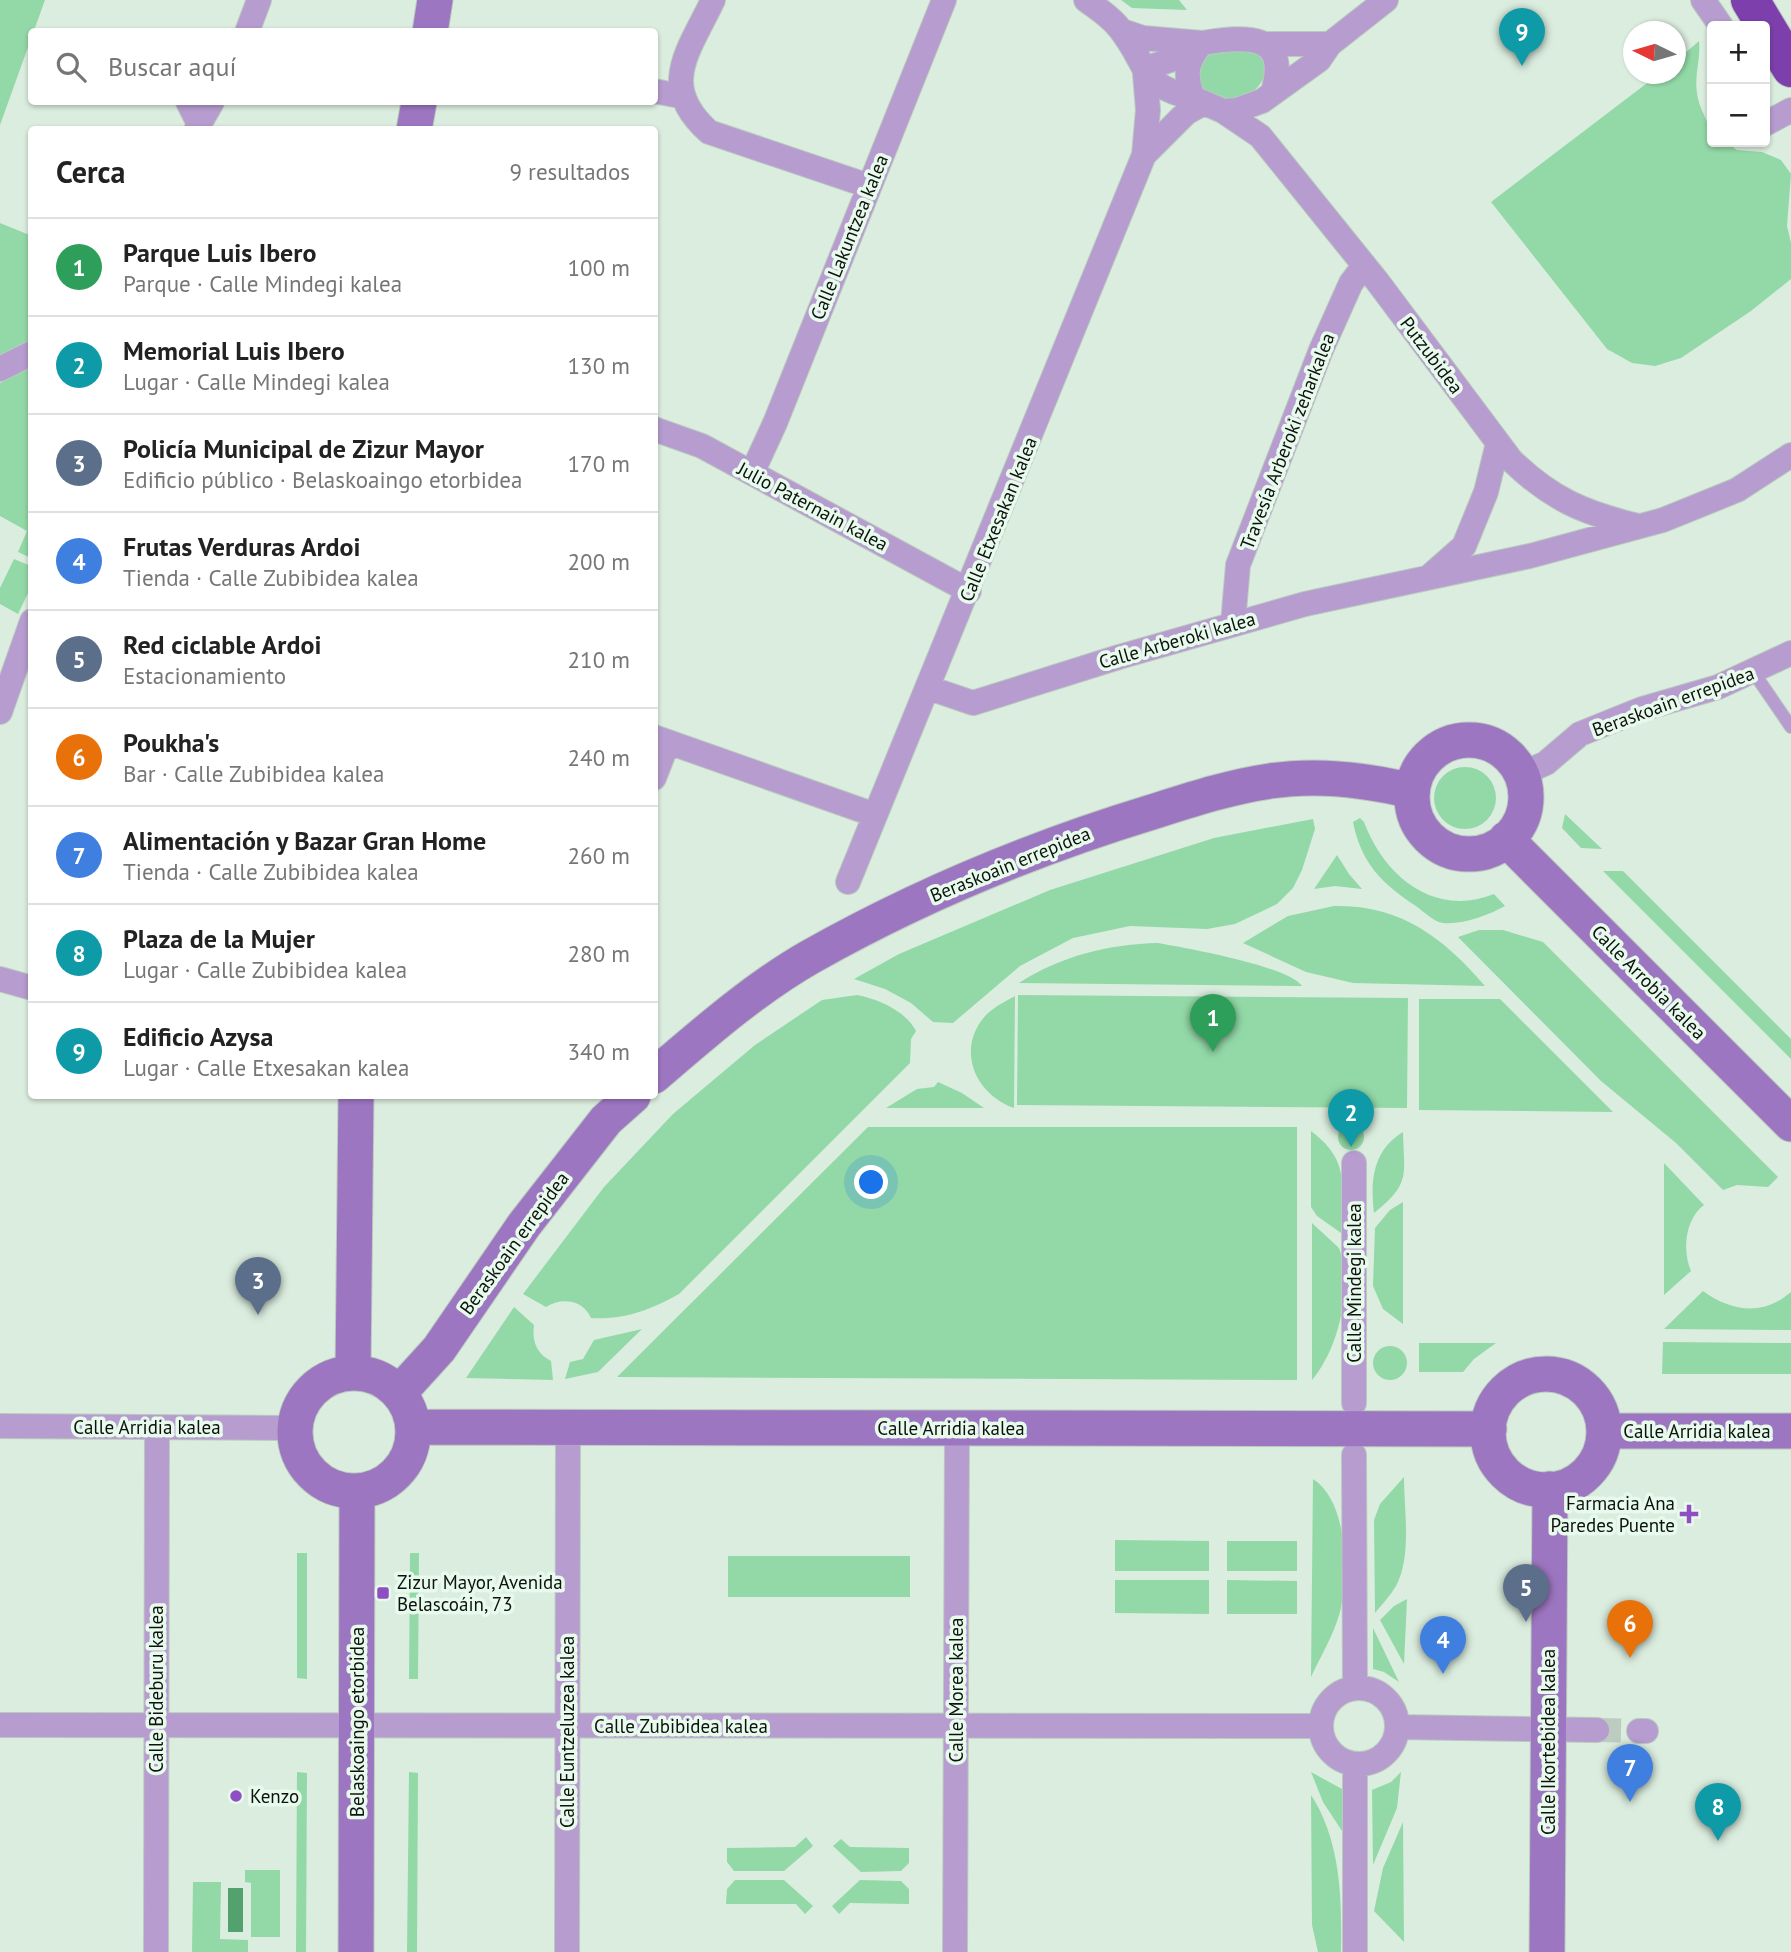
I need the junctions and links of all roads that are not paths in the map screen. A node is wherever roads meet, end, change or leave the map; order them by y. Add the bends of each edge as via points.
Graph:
1 (258, 0) edge
2 (435, 0) edge
3 (713, 0) edge
4 (944, 0) edge
5 (1086, 0) edge
6 (1386, 0) edge
7 (1703, 0) edge
8 (1750, 0) edge
9 (1718, 21) edge
10 (248, 28) edge
11 (431, 28) edge
12 (1122, 31) junction
13 (1264, 44) junction
14 (1330, 44) junction
15 (1198, 47) junction
16 (1791, 68) edge
17 (1145, 74) junction
18 (658, 92) edge
19 (680, 96) junction
20 (1267, 97) junction
21 (1206, 104) junction
22 (189, 105) edge
23 (210, 105) edge
24 (1791, 110) edge
25 (1770, 123) edge
26 (198, 126) edge
27 (199, 126) edge
28 (1770, 126) edge
29 (1791, 128) edge
30 (1260, 136) junction
31 (1144, 155) junction
32 (869, 186) junction
33 (1364, 266) junction
34 (28, 356) edge
35 (0, 369) edge
36 (658, 430) edge
37 (1498, 443) junction
38 (1791, 455) edge
39 (752, 473) junction
40 (1640, 526) junction
41 (1429, 577) junction
42 (969, 591) junction
43 (1233, 623) junction
44 (28, 628) edge
45 (1791, 653) edge
46 (7, 667) edge
47 (1754, 673) junction
48 (929, 688) junction
49 (0, 712) edge
50 (1791, 727) edge
51 (661, 739) edge
52 (1522, 774) junction
53 (1412, 791) junction
54 (875, 815) junction
55 (1507, 839) junction
56 (848, 882) dead end
57 (0, 979) edge
58 (28, 987) edge
59 (658, 1072) edge
60 (356, 1099) edge
61 (629, 1099) edge
62 (1791, 1124) edge
63 (1354, 1163) dead end
64 (353, 1373) junction
65 (399, 1393) junction
66 (1354, 1403) dead end
67 (0, 1426) edge
68 (157, 1427) junction
69 (414, 1427) junction
70 (568, 1427) junction
71 (295, 1428) junction
72 (957, 1428) junction
73 (1489, 1429) junction
74 (1604, 1431) junction
75 (1791, 1431) edge
76 (1354, 1455) dead end
77 (1550, 1489) junction
78 (357, 1491) junction
79 (1354, 1688) junction
80 (0, 1725) edge
81 (956, 1725) junction
82 (357, 1726) junction
83 (1321, 1726) junction
84 (155, 1727) junction
85 (567, 1727) junction
86 (1397, 1727) junction
87 (1549, 1729) junction
88 (1597, 1730) tunnel mouth
89 (1355, 1764) junction
90 (156, 1952) edge
91 (356, 1952) edge
92 (567, 1952) edge
93 (955, 1952) edge
94 (1355, 1952) edge
95 (1547, 1952) edge

1 - 10 street
2 - 11 street
3 - 19 street via 681,67
4 - 32 street, Calle Lakuntzea kalea
5 - 12 street
6 - 14 street
7 - 9 street
8 - 16 highway
12 - 15 street
12 - 17 street
13 - 14 street
13 - 15 street via 1225,39
13 - 20 street via 1278,60
14 - 20 street via 1319,60
15 - 17 street
15 - 21 street via 1186,74
17 - 21 street, Putzubidea via 1159,87
17 - 31 street, Calle Etxesakan kalea
18 - 19 street
19 - 32 street via 693,118 709,132
20 - 21 street via 1237,110
20 - 30 street
21 - 30 street, Putzubidea
21 - 31 street, Calle Etxesakan kalea via 1186,113
22 - 26 street
23 - 27 street
24 - 25 street
28 - 29 street
30 - 33 street, Putzubidea
31 - 42 street, Calle Etxesakan kalea
32 - 39 street, Calle Lakuntzea kalea
33 - 37 street, Putzubidea
33 - 43 street, Travesía Arberoki zeharkalea via 1351,283 1321,350 1238,565
34 - 35 street
36 - 39 street, Julio Paternain kalea via 702,446
37 - 40 street, Putzubidea via 1533,481 1557,498 1592,515
37 - 41 street, Calle Arberoki kalea via 1486,492 1464,545
38 - 40 street, Calle Arberoki kalea via 1737,490
39 - 42 street, Julio Paternain kalea
40 - 41 street, Calle Arberoki kalea
41 - 43 street, Calle Arberoki kalea
42 - 48 street, Calle Etxesakan kalea
43 - 48 street, Calle Arberoki kalea via 973,703
44 - 46 street
45 - 47 street, Beraskoain errepidea
46 - 49 street
47 - 50 lane
47 - 52 street, Beraskoain errepidea via 1580,734 1546,763
48 - 54 street, Calle Etxesakan kalea
51 - 54 street
52 - 53 street via 1511,758 1493,745 1461,740 1431,753 1418,770
52 - 55 street via 1524,813
53 - 55 street via 1419,824 1443,848 1476,853
53 - 59 street, Beraskoain errepidea via 1382,783 1272,780 1092,831 920,901 809,958 703,1033
54 - 56 street, Calle Etxesakan kalea
55 - 62 street, Calle Arrobia kalea
57 - 58 street
60 - 64 street
61 - 65 street, Beraskoain errepidea via 606,1119 523,1224 439,1349
63 - 66 street, Calle Mindegi kalea
64 - 65 street via 370,1375
64 - 71 street via 339,1374 313,1389 301,1406
65 - 69 street
67 - 68 street, Calle Arridia kalea
68 - 71 street, Calle Arridia kalea
68 - 84 street, Calle Bideburu kalea
69 - 70 street, Calle Arridia kalea
69 - 78 street via 404,1464 374,1488
70 - 72 street, Calle Arridia kalea
70 - 85 street, Calle Euntzeluzea kalea
71 - 78 street via 298,1452 311,1473 331,1487
72 - 73 street, Calle Arridia kalea
72 - 81 street, Calle Morea kalea
73 - 74 street via 1494,1407 1507,1389 1525,1377 1547,1374 1569,1378 1587,1391 1599,1409
73 - 77 street via 1492,1453 1506,1473 1526,1486
74 - 75 street, Calle Arridia kalea
74 - 77 street via 1601,1448 1588,1471 1575,1482
76 - 79 street
77 - 87 street, Calle Ikortebidea kalea
78 - 82 street, Belaskoaingo etorbidea
79 - 83 street via 1344,1690 1327,1705
79 - 86 street via 1380,1694 1391,1704
80 - 84 street, Calle Zubibidea kalea
81 - 83 street, Calle Zubibidea kalea
81 - 85 street, Calle Zubibidea kalea
81 - 93 street, Calle Morea kalea
82 - 84 street, Calle Zubibidea kalea
82 - 85 street, Calle Zubibidea kalea
82 - 91 street, Belaskoaingo etorbidea
83 - 89 street via 1322,1737 1334,1755
84 - 90 street, Calle Bideburu kalea
85 - 92 street, Calle Euntzeluzea kalea
86 - 87 street
86 - 89 street via 1388,1752
87 - 88 street
87 - 95 street, Calle Ikortebidea kalea
89 - 94 street

